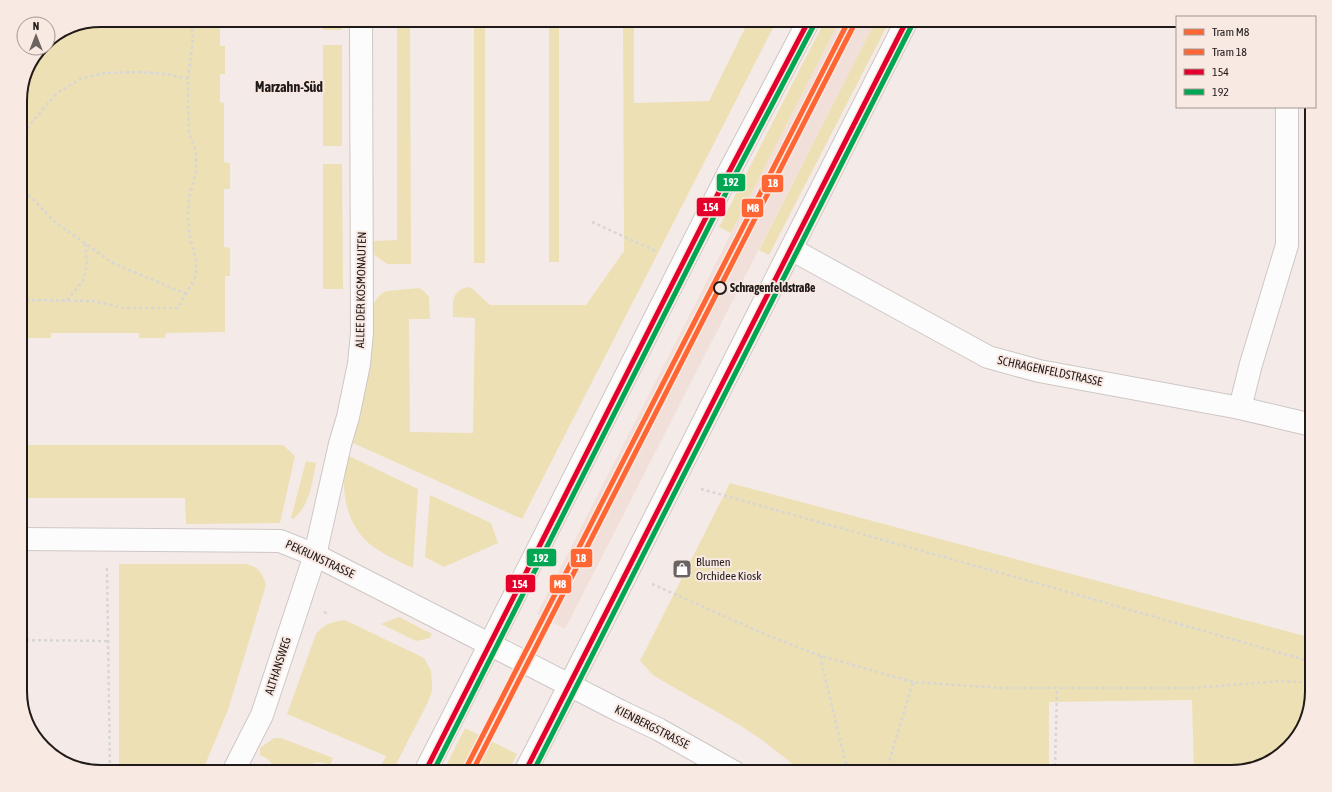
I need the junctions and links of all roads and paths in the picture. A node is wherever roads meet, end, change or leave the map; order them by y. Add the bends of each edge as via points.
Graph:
1 (192, 27) edge
2 (361, 27) edge
3 (805, 27) edge
4 (903, 27) edge
5 (188, 79) junction
6 (1287, 108) edge
7 (27, 129) edge
8 (27, 193) edge
9 (592, 222) dead end
10 (85, 243) junction
11 (791, 249) junction
12 (662, 254) dead end
13 (186, 294) junction
14 (27, 300) edge
15 (67, 300) junction
16 (1240, 408) junction
17 (1305, 423) edge
18 (700, 489) dead end
19 (27, 539) edge
20 (315, 555) junction
21 (106, 565) dead end
22 (652, 584) dead end
23 (27, 640) edge
24 (108, 641) junction
25 (490, 644) junction
26 (821, 656) junction
27 (1305, 660) edge
28 (913, 682) junction
29 (1305, 683) edge
30 (569, 685) junction
31 (1057, 688) junction
32 (110, 765) edge
33 (236, 765) edge
34 (429, 765) edge
35 (529, 765) edge
36 (722, 765) edge
37 (846, 765) edge
38 (888, 765) edge
39 (1055, 765) edge

1 - 5 path via 193,39
2 - 20 street, ALLEE DER KOSMONAUTEN via 362,333 359,364 348,417
3 - 25 street
4 - 11 street
5 - 7 path via 142,72 105,73 82,78 57,93
5 - 13 path via 190,133 196,152 196,171 189,198 188,217 196,259 196,276
6 - 16 street via 1288,245
8 - 10 path via 55,222
9 - 12 path
10 - 13 path via 113,263
10 - 15 path via 87,264 83,281
11 - 16 street, SCHRAGENFELDSTRASSE via 988,357 1054,374
11 - 30 street
13 - 15 path via 178,308 123,308 94,301
14 - 15 path
16 - 17 street, SCHRAGENFELDSTRASSE
18 - 27 path
19 - 20 street, PEKRUNSTRASSE via 280,541
20 - 25 street, PEKRUNSTRASSE
20 - 33 street, ALTHANSWEG via 262,715
21 - 24 path
22 - 26 path via 768,636
23 - 24 path
24 - 32 path
25 - 30 street, PEKRUNSTRASSE
25 - 34 street
26 - 28 path
26 - 37 path
28 - 31 path via 1001,688
28 - 38 path
29 - 31 path via 1282,681 1192,688
30 - 35 street
30 - 36 street, KIENBERGSTRASSE via 664,732
31 - 39 path

